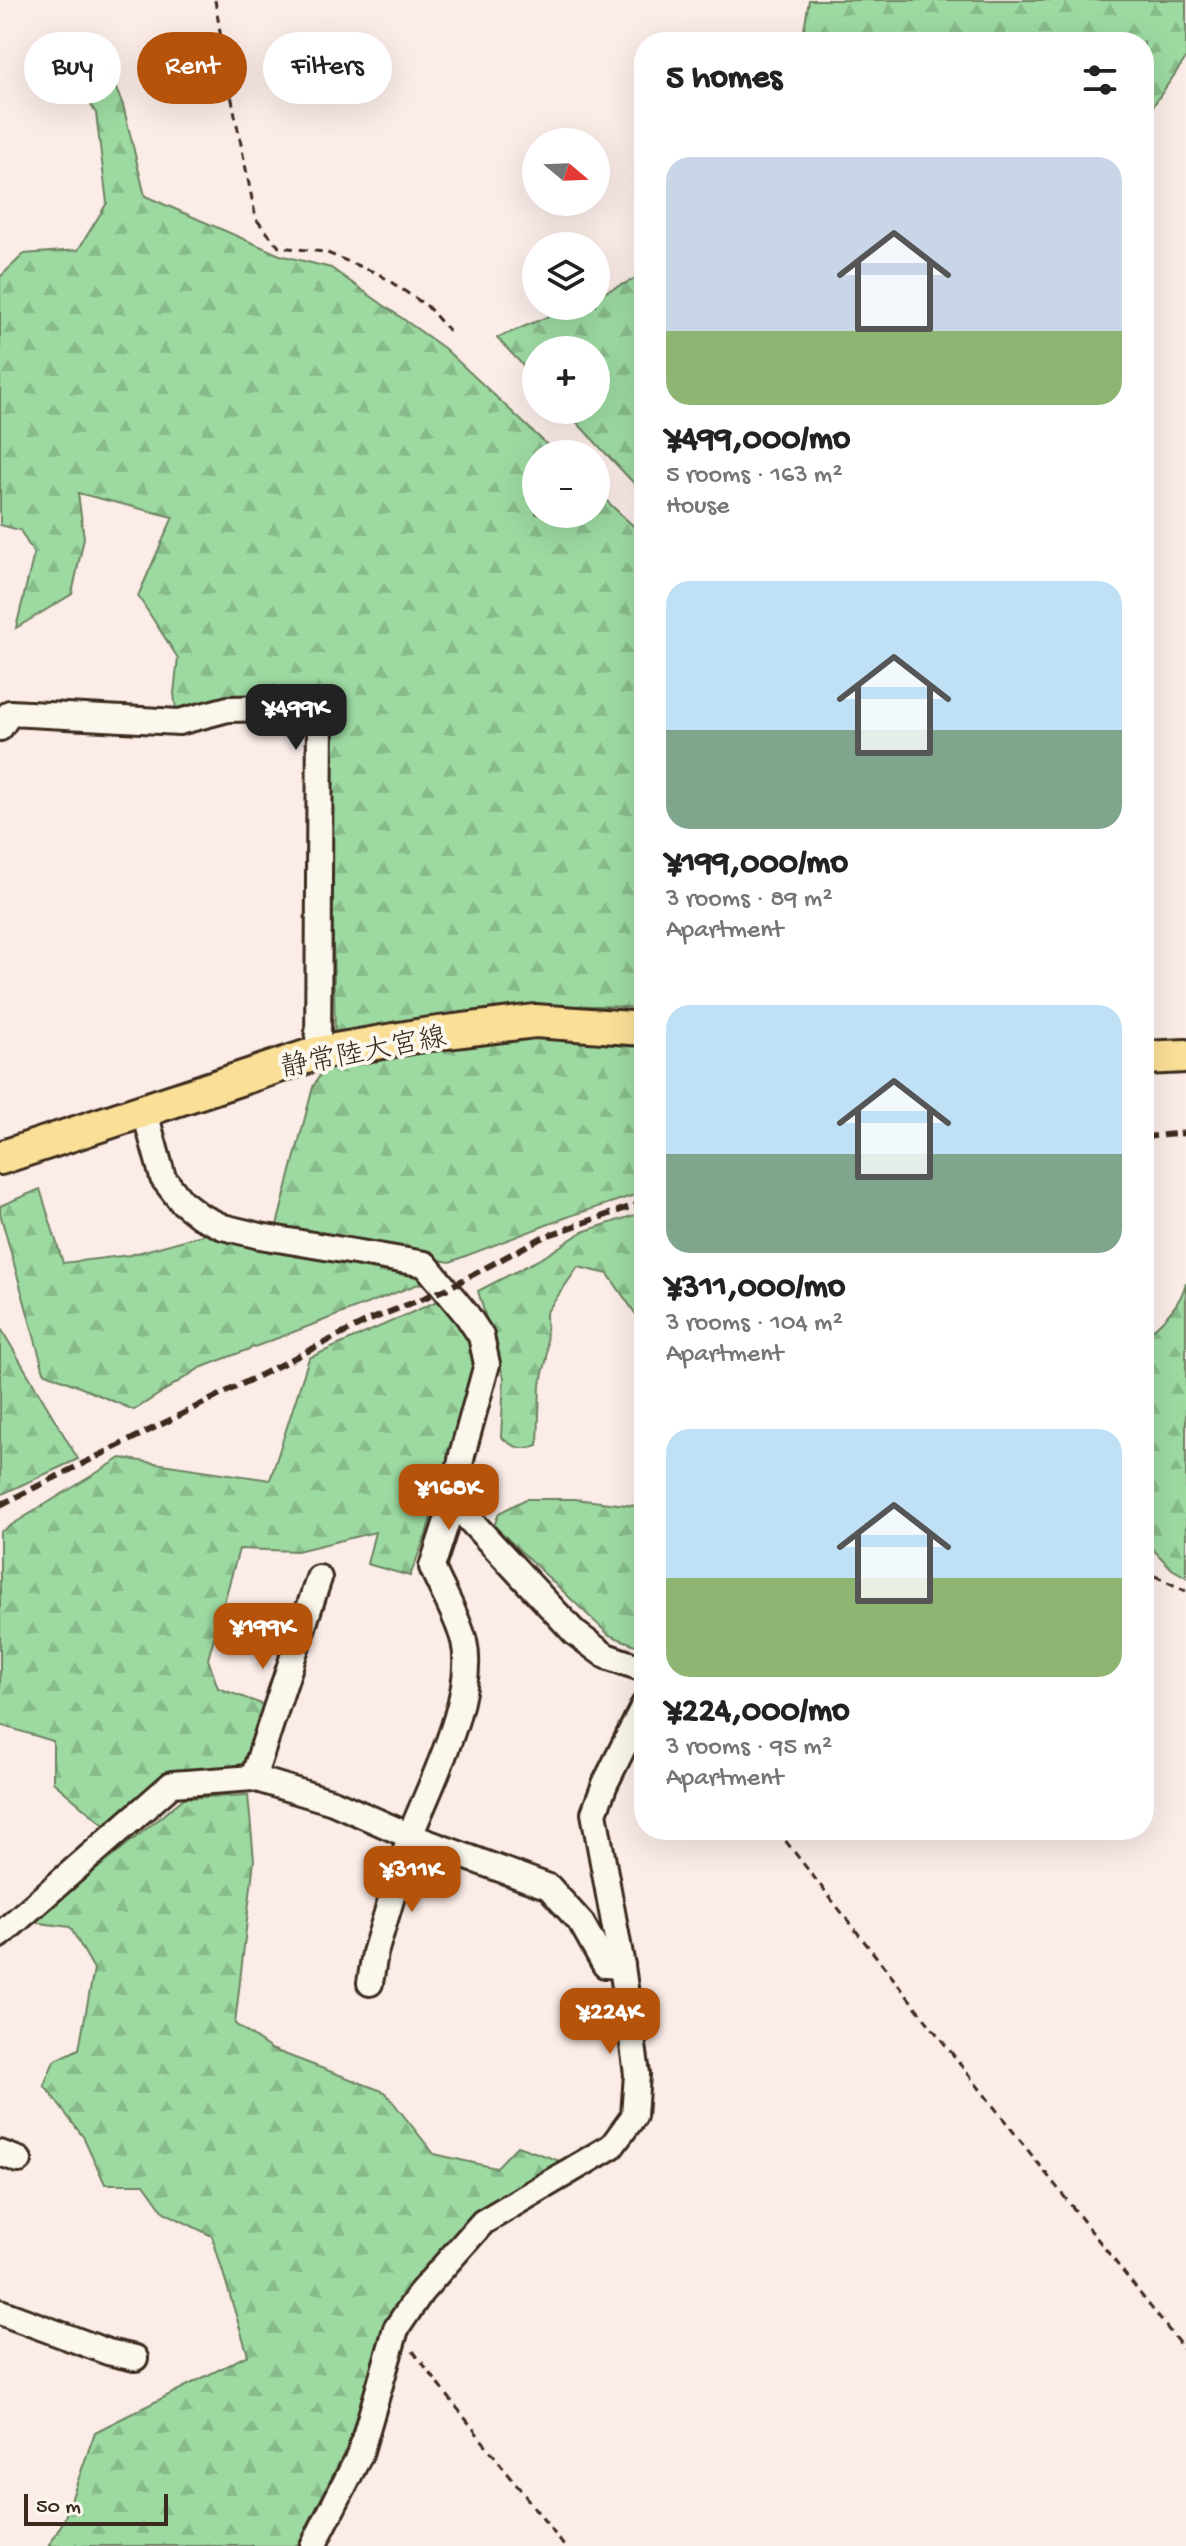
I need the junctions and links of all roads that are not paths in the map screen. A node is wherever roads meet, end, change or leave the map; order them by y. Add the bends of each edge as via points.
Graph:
1 (0, 728) edge
2 (634, 1028) edge
3 (318, 1053) junction
4 (1186, 1056) edge
5 (1154, 1058) edge
6 (144, 1109) junction
7 (0, 1158) edge
8 (453, 1502) junction
9 (319, 1578) dead end
10 (634, 1666) edge
11 (634, 1725) edge
12 (253, 1778) junction
13 (410, 1836) junction
14 (0, 1935) edge
15 (622, 1966) junction
16 (370, 1983) dead end
17 (0, 2312) edge
18 (135, 2358) dead end
19 (313, 2546) edge

1 - 3 street via 10,713 179,722 228,709 320,707
2 - 3 main road, 静常陸大宮線 via 535,1021
3 - 6 main road, 静常陸大宮線
4 - 5 main road
6 - 7 main road, 静常陸大宮線
6 - 8 street via 163,1178 200,1216 260,1236 425,1264 467,1315 481,1336 487,1364
8 - 10 street via 575,1633 606,1656
8 - 13 street via 432,1567 464,1643 466,1681
9 - 12 street
11 - 15 street via 594,1813
12 - 13 street via 333,1802
12 - 14 street via 172,1784
13 - 15 street via 549,1887 582,1924 605,1965
13 - 16 street
15 - 19 street via 637,2074 634,2116 612,2146 483,2222 421,2292 396,2329 360,2454
17 - 18 street

